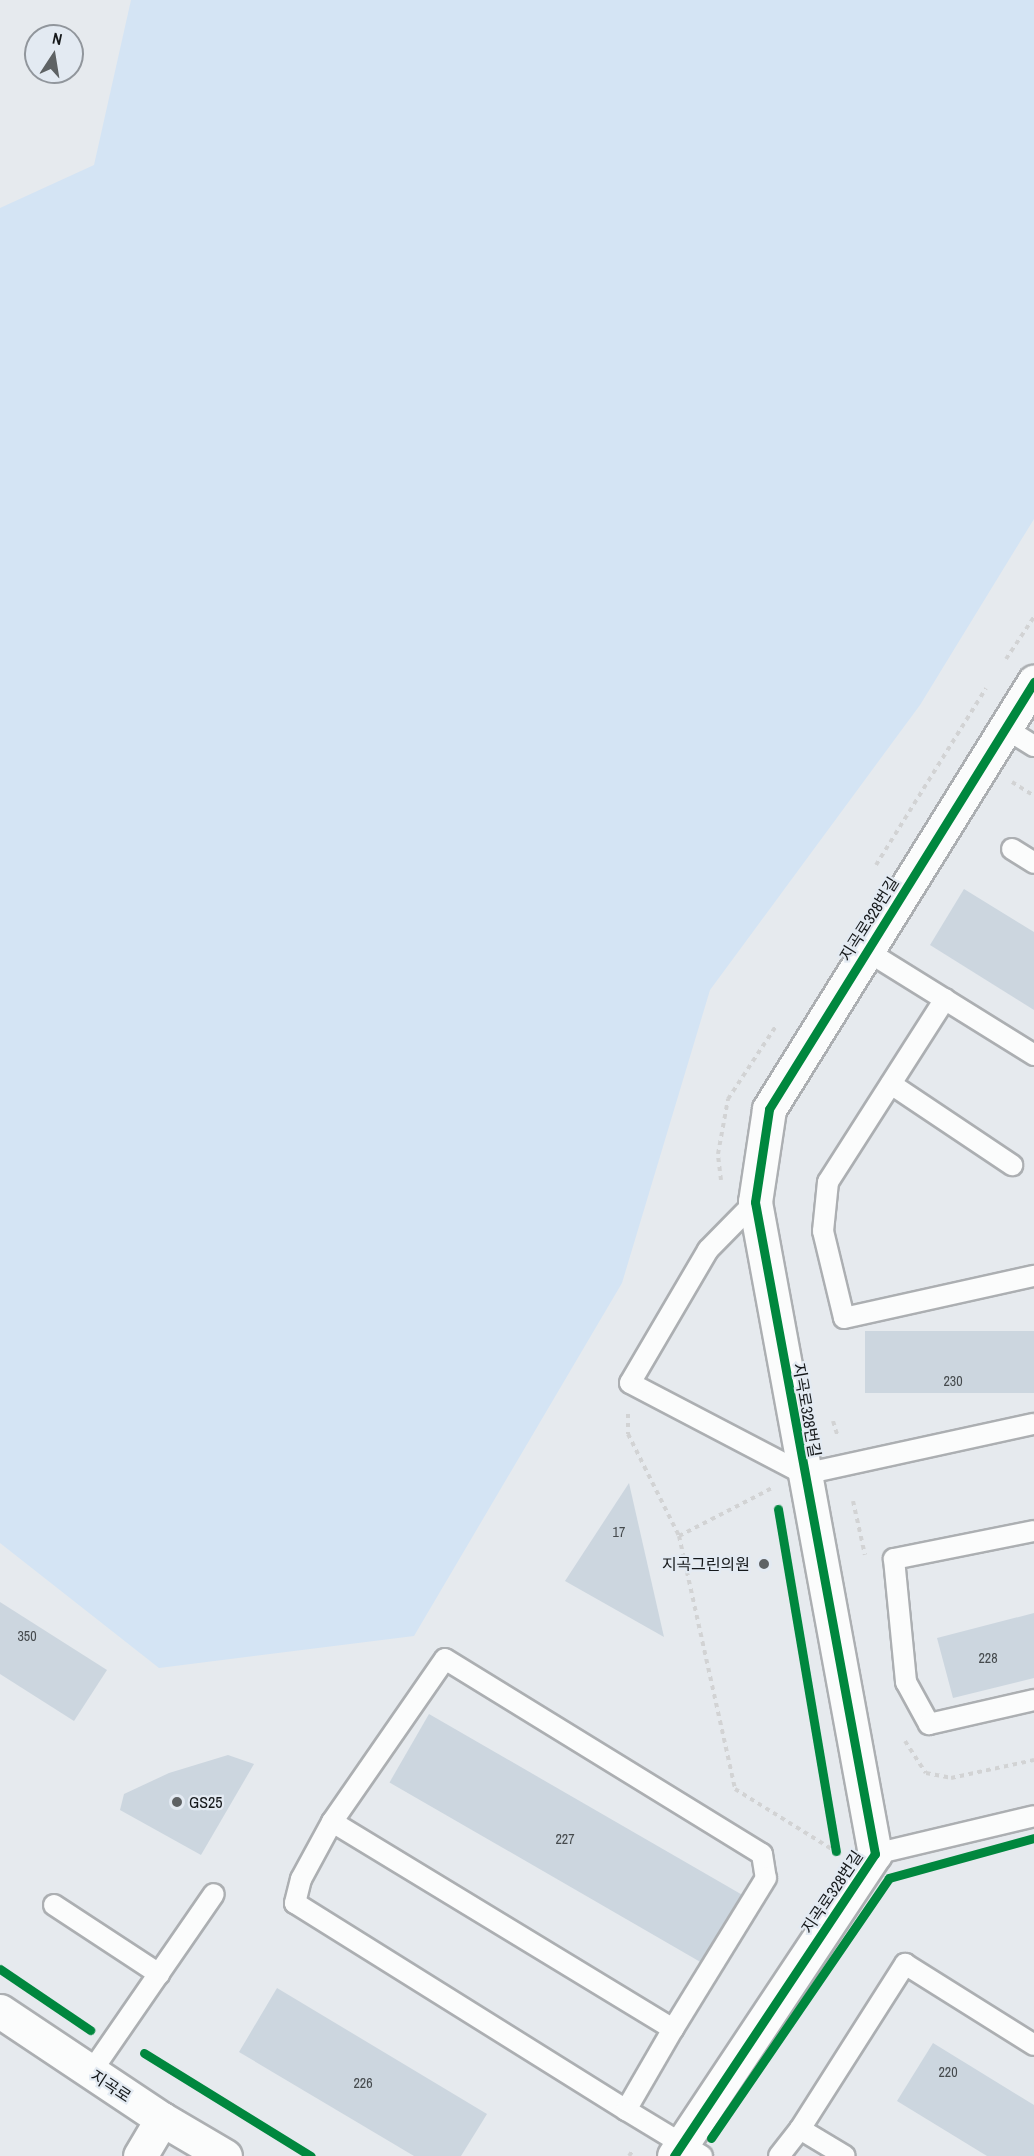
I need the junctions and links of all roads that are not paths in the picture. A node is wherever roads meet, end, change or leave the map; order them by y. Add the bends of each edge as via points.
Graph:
1 (1034, 682) edge
2 (1005, 728) junction
3 (1034, 746) edge
4 (1012, 849) dead end
5 (1034, 863) edge
6 (867, 951) junction
7 (945, 999) junction
8 (1034, 1055) edge
9 (891, 1084) junction
10 (1012, 1165) dead end
11 (755, 1202) junction
12 (1034, 1276) edge
13 (1034, 1424) edge
14 (791, 1480) junction
15 (1034, 1531) edge
16 (1034, 1700) edge
17 (1034, 1816) edge
18 (332, 1822) junction
19 (875, 1854) junction
20 (214, 1894) dead end
21 (54, 1905) dead end
22 (159, 1974) junction
23 (0, 2011) edge
24 (673, 2029) junction
25 (1034, 2045) edge
26 (91, 2072) junction
27 (626, 2110) junction
28 (162, 2119) junction
29 (800, 2129) junction
30 (687, 2152) edge
31 (140, 2156) edge
32 (225, 2156) edge
33 (779, 2156) edge
34 (845, 2156) edge

1 - 2 street, 지곡로328번길
2 - 3 lane
2 - 6 street, 지곡로328번길
4 - 5 lane
6 - 7 lane
6 - 11 street, 지곡로328번길 via 769,1109
7 - 8 lane
7 - 9 lane
9 - 10 lane
9 - 12 lane via 828,1182 823,1231 843,1318
11 - 14 street, 지곡로328번길
11 - 14 lane via 708,1251 630,1383
13 - 14 lane
14 - 19 street, 지곡로328번길
15 - 16 lane via 894,1559 906,1682 929,1724
17 - 19 lane
18 - 24 lane
18 - 24 lane via 445,1659 762,1854 766,1878
18 - 27 lane via 302,1879 295,1903
19 - 30 street, 지곡로328번길
20 - 22 lane
21 - 22 lane
22 - 26 lane
23 - 26 street, 지곡로
24 - 27 lane
25 - 29 lane via 904,1964
26 - 28 street, 지곡로
27 - 30 lane
28 - 31 street
28 - 32 street, 지곡로
29 - 33 lane
29 - 34 lane

